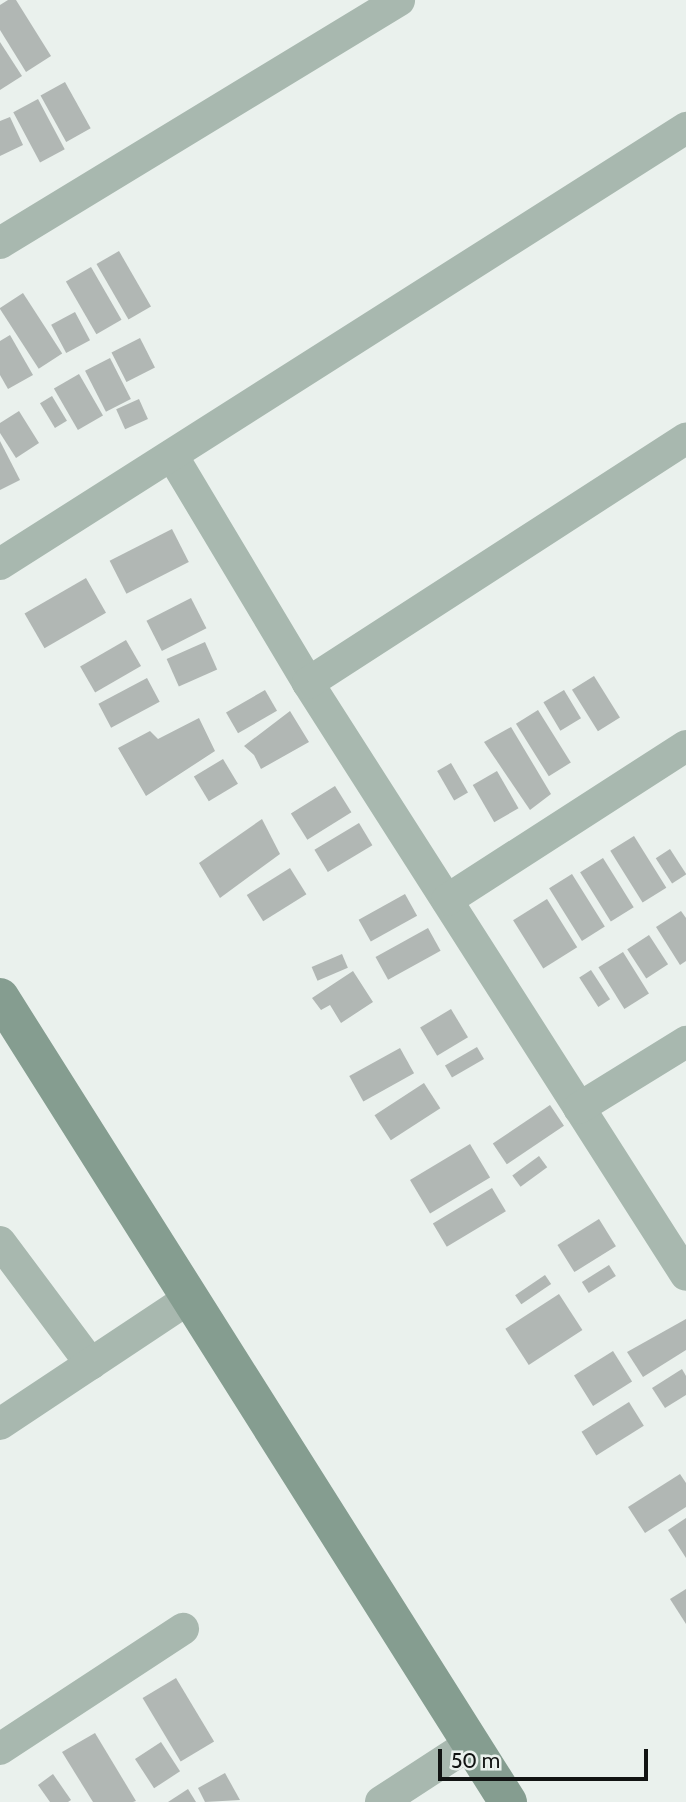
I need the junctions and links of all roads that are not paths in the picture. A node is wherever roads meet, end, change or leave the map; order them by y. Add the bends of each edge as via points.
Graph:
1 (399, 0) edge
2 (686, 128) edge
3 (0, 243) edge
4 (686, 438) edge
5 (173, 457) junction
6 (0, 564) edge
7 (308, 683) junction
8 (686, 746) edge
9 (447, 900) junction
10 (0, 997) edge
11 (686, 1042) edge
12 (579, 1108) junction
13 (0, 1242) edge
14 (686, 1275) edge
15 (191, 1297) junction
16 (91, 1364) junction
17 (0, 1424) edge
18 (183, 1629) dead end
19 (470, 1744) junction
20 (0, 1749) edge
21 (381, 1802) edge
22 (508, 1802) edge

1 - 3 street
2 - 5 street
4 - 7 street
5 - 6 street
5 - 7 street
7 - 9 street
8 - 9 street
9 - 12 street
10 - 15 street
11 - 12 street
12 - 14 street
13 - 16 street
15 - 16 street
15 - 19 street
16 - 17 street
18 - 20 street
19 - 21 street
19 - 22 street

